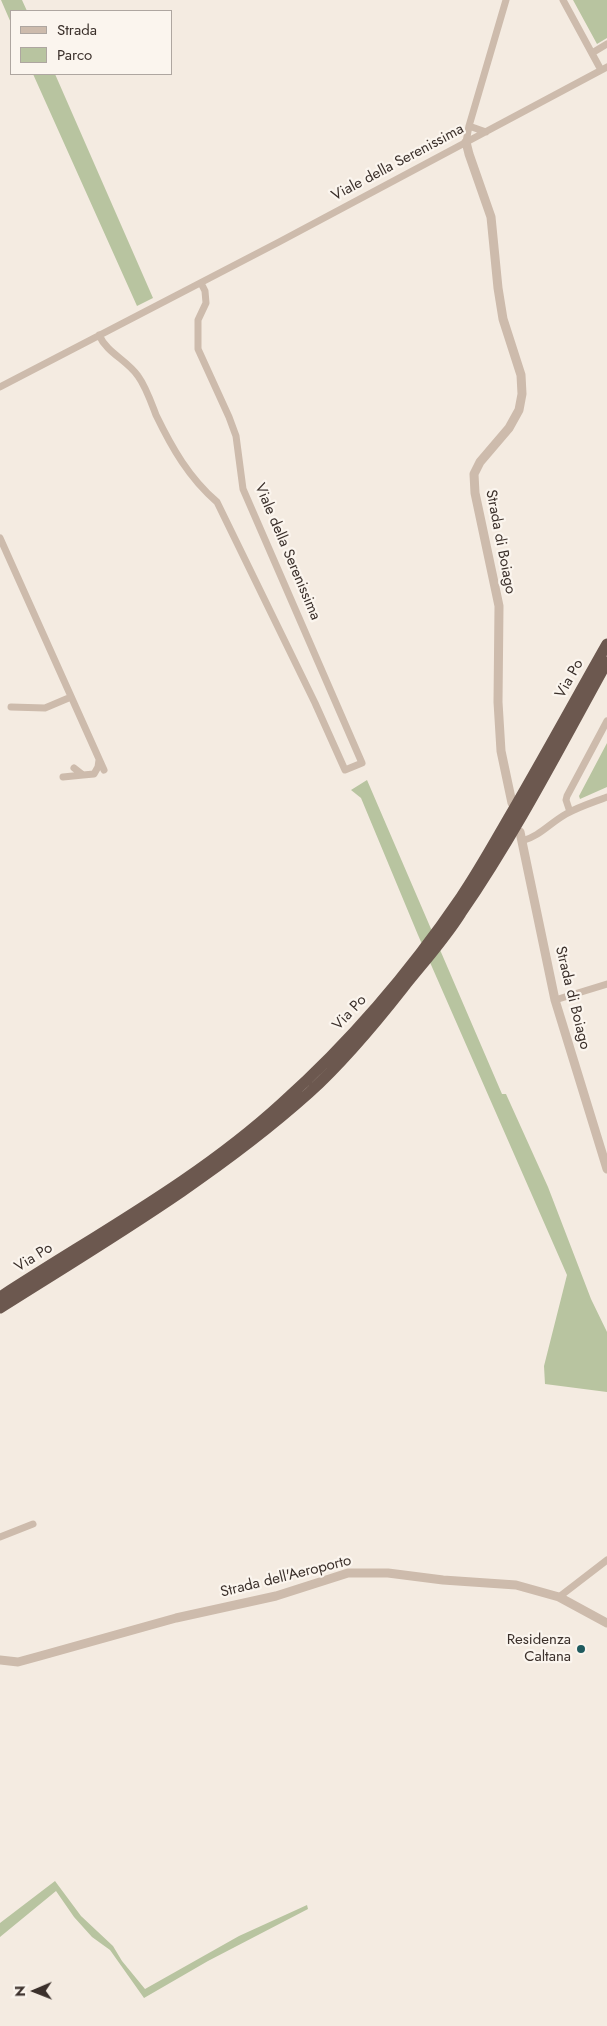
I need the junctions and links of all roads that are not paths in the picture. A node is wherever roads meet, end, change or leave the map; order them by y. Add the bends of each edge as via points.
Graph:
1 (506, 0) edge
2 (563, 0) edge
3 (607, 44) edge
4 (592, 53) junction
5 (604, 68) edge
6 (469, 126) junction
7 (486, 132) junction
8 (466, 142) junction
9 (201, 283) junction
10 (99, 335) junction
11 (0, 387) edge
12 (0, 538) edge
13 (607, 644) edge
14 (607, 662) edge
15 (71, 697) junction
16 (11, 707) dead end
17 (607, 721) edge
18 (99, 759) junction
19 (74, 768) dead end
20 (104, 770) dead end
21 (84, 775) junction
22 (63, 777) dead end
23 (607, 797) edge
24 (512, 803) dead end
25 (570, 812) junction
26 (521, 837) joint
27 (607, 984) edge
28 (555, 1000) junction
29 (603, 1146) edge
30 (607, 1169) edge
31 (0, 1297) edge
32 (0, 1308) edge
33 (33, 1524) dead end
34 (0, 1537) edge
35 (607, 1560) edge
36 (559, 1597) junction
37 (607, 1623) edge
38 (0, 1660) edge

1 - 6 street, Strada di Boiago
2 - 4 street
3 - 4 street
4 - 5 street
5 - 7 street, Viale della Serenissima
6 - 7 street
6 - 8 street, Strada di Boiago
7 - 8 street, Viale della Serenissima
8 - 9 street, Viale della Serenissima
8 - 24 street, Strada di Boiago via 491,216 503,319 522,385 519,410 474,474 475,493 499,606 501,751
9 - 10 street, Viale della Serenissima
9 - 10 street, Viale della Serenissima via 206,303 198,320 198,349 236,436 243,489 362,763 345,770 218,502 201,488 170,444 140,377 103,345
10 - 11 street, Viale della Serenissima
12 - 15 street
13 - 31 highway, Via Po via 462,896 383,1000 335,1052 282,1104 221,1152
14 - 32 highway, Via Po via 520,820 460,915 355,1045 310,1092 222,1164 111,1240
15 - 16 street via 46,708
15 - 18 street
17 - 25 street via 567,796
18 - 20 street
18 - 21 street via 94,774
19 - 21 street
21 - 22 street
23 - 25 street
25 - 26 street via 534,838
26 - 28 street, Strada di Boiago
27 - 28 street
28 - 29 street, Strada di Boiago
29 - 30 street, Strada di Boiago
33 - 34 street
35 - 36 street
36 - 37 street, Strada dell'Aeroporto
36 - 38 street, Strada dell'Aeroporto via 516,1585 388,1573 348,1573 276,1596 176,1618 18,1662

